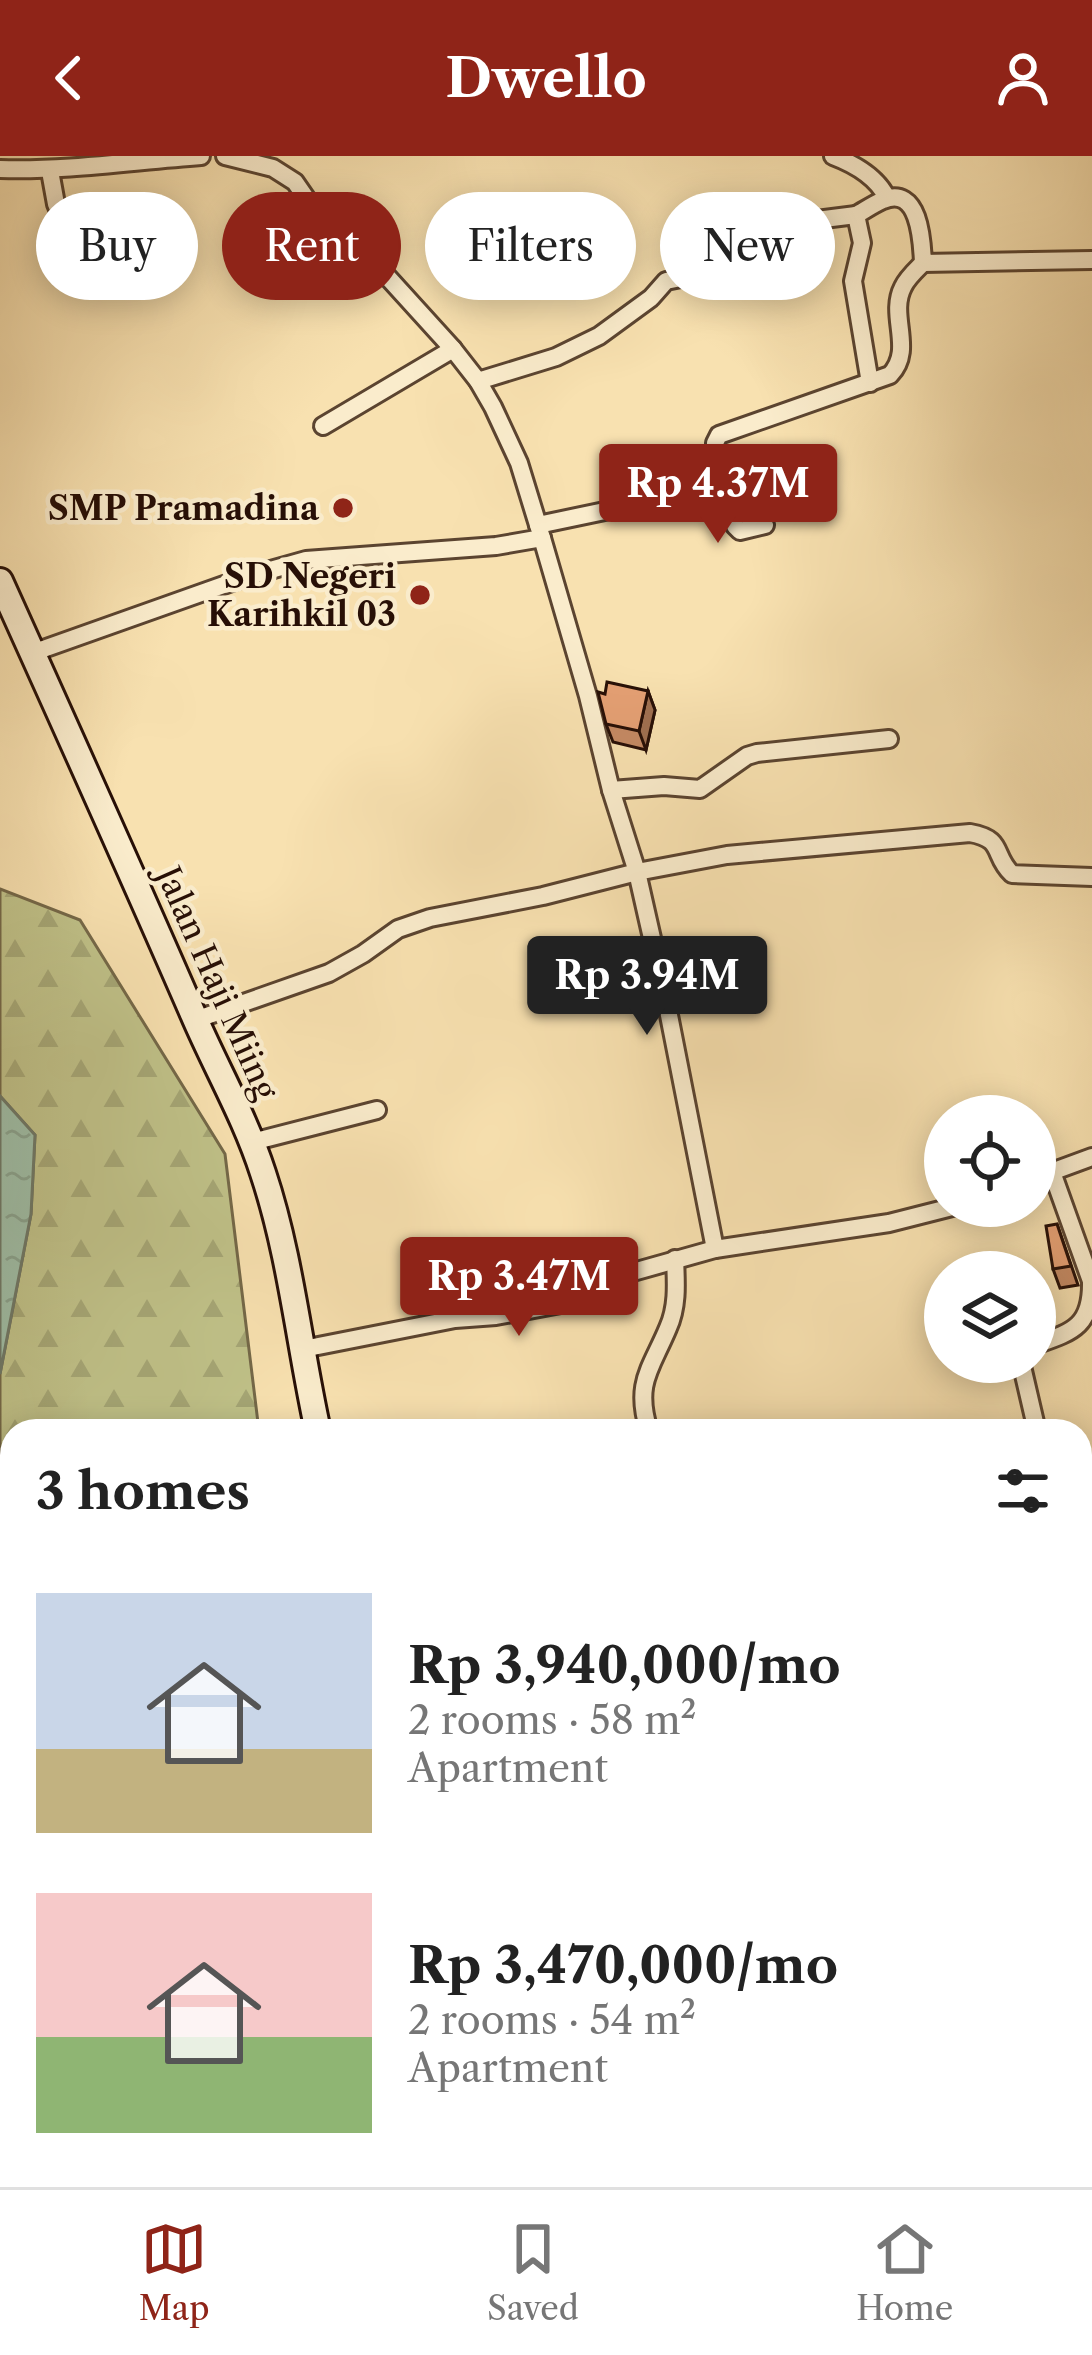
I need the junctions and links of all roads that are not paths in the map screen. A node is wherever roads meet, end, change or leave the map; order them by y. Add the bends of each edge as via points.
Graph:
1 (201, 156) edge
2 (225, 156) edge
3 (833, 156) edge
4 (274, 162) edge
5 (0, 169) edge
6 (50, 171) junction
7 (54, 192) edge
8 (887, 197) junction
9 (856, 215) junction
10 (1092, 260) edge
11 (922, 263) junction
12 (453, 350) junction
13 (478, 381) junction
14 (870, 383) junction
15 (323, 426) dead end
16 (724, 486) junction
17 (765, 525) dead end
18 (540, 532) junction
19 (0, 581) edge
20 (32, 653) junction
21 (889, 739) dead end
22 (611, 790) junction
23 (637, 872) junction
24 (1092, 877) edge
25 (195, 1020) junction
26 (377, 1110) dead end
27 (252, 1142) junction
28 (1092, 1157) edge
29 (1056, 1170) edge
30 (1056, 1203) edge
31 (924, 1214) edge
32 (715, 1250) junction
33 (675, 1259) junction
34 (1056, 1337) edge
35 (303, 1349) junction
36 (1026, 1383) edge
37 (316, 1419) edge
38 (645, 1419) edge
39 (1034, 1419) edge

1 - 6 street
2 - 4 street
3 - 8 street
4 - 12 street via 326,227 384,273
5 - 6 street
6 - 7 street
8 - 9 street
8 - 11 street via 911,205
9 - 13 street via 752,228 711,272 666,281 599,336
9 - 14 street via 862,242 853,281
10 - 11 street
11 - 14 street via 899,301 900,365
12 - 13 street
12 - 15 street
13 - 18 street via 519,463
14 - 16 street via 719,435
16 - 17 street via 740,531
16 - 18 street
18 - 20 street via 430,552 307,560
18 - 22 street
19 - 20 main road, Jalan Haji Miing
20 - 25 main road, Jalan Haji Miing
21 - 22 street via 757,753 700,789
22 - 23 street
23 - 24 street via 727,855 970,833 994,842 1012,874
23 - 25 street via 430,918 329,973
23 - 32 street
25 - 27 main road, Jalan Haji Miing
26 - 27 street
27 - 35 main road, Jalan Haji Miing via 284,1244
28 - 29 street
30 - 34 street via 1092,1297 1079,1327
31 - 32 street
32 - 33 street
33 - 35 street via 577,1301
33 - 38 street via 677,1290 650,1362
35 - 37 main road, Jalan Haji Miing
36 - 39 street

